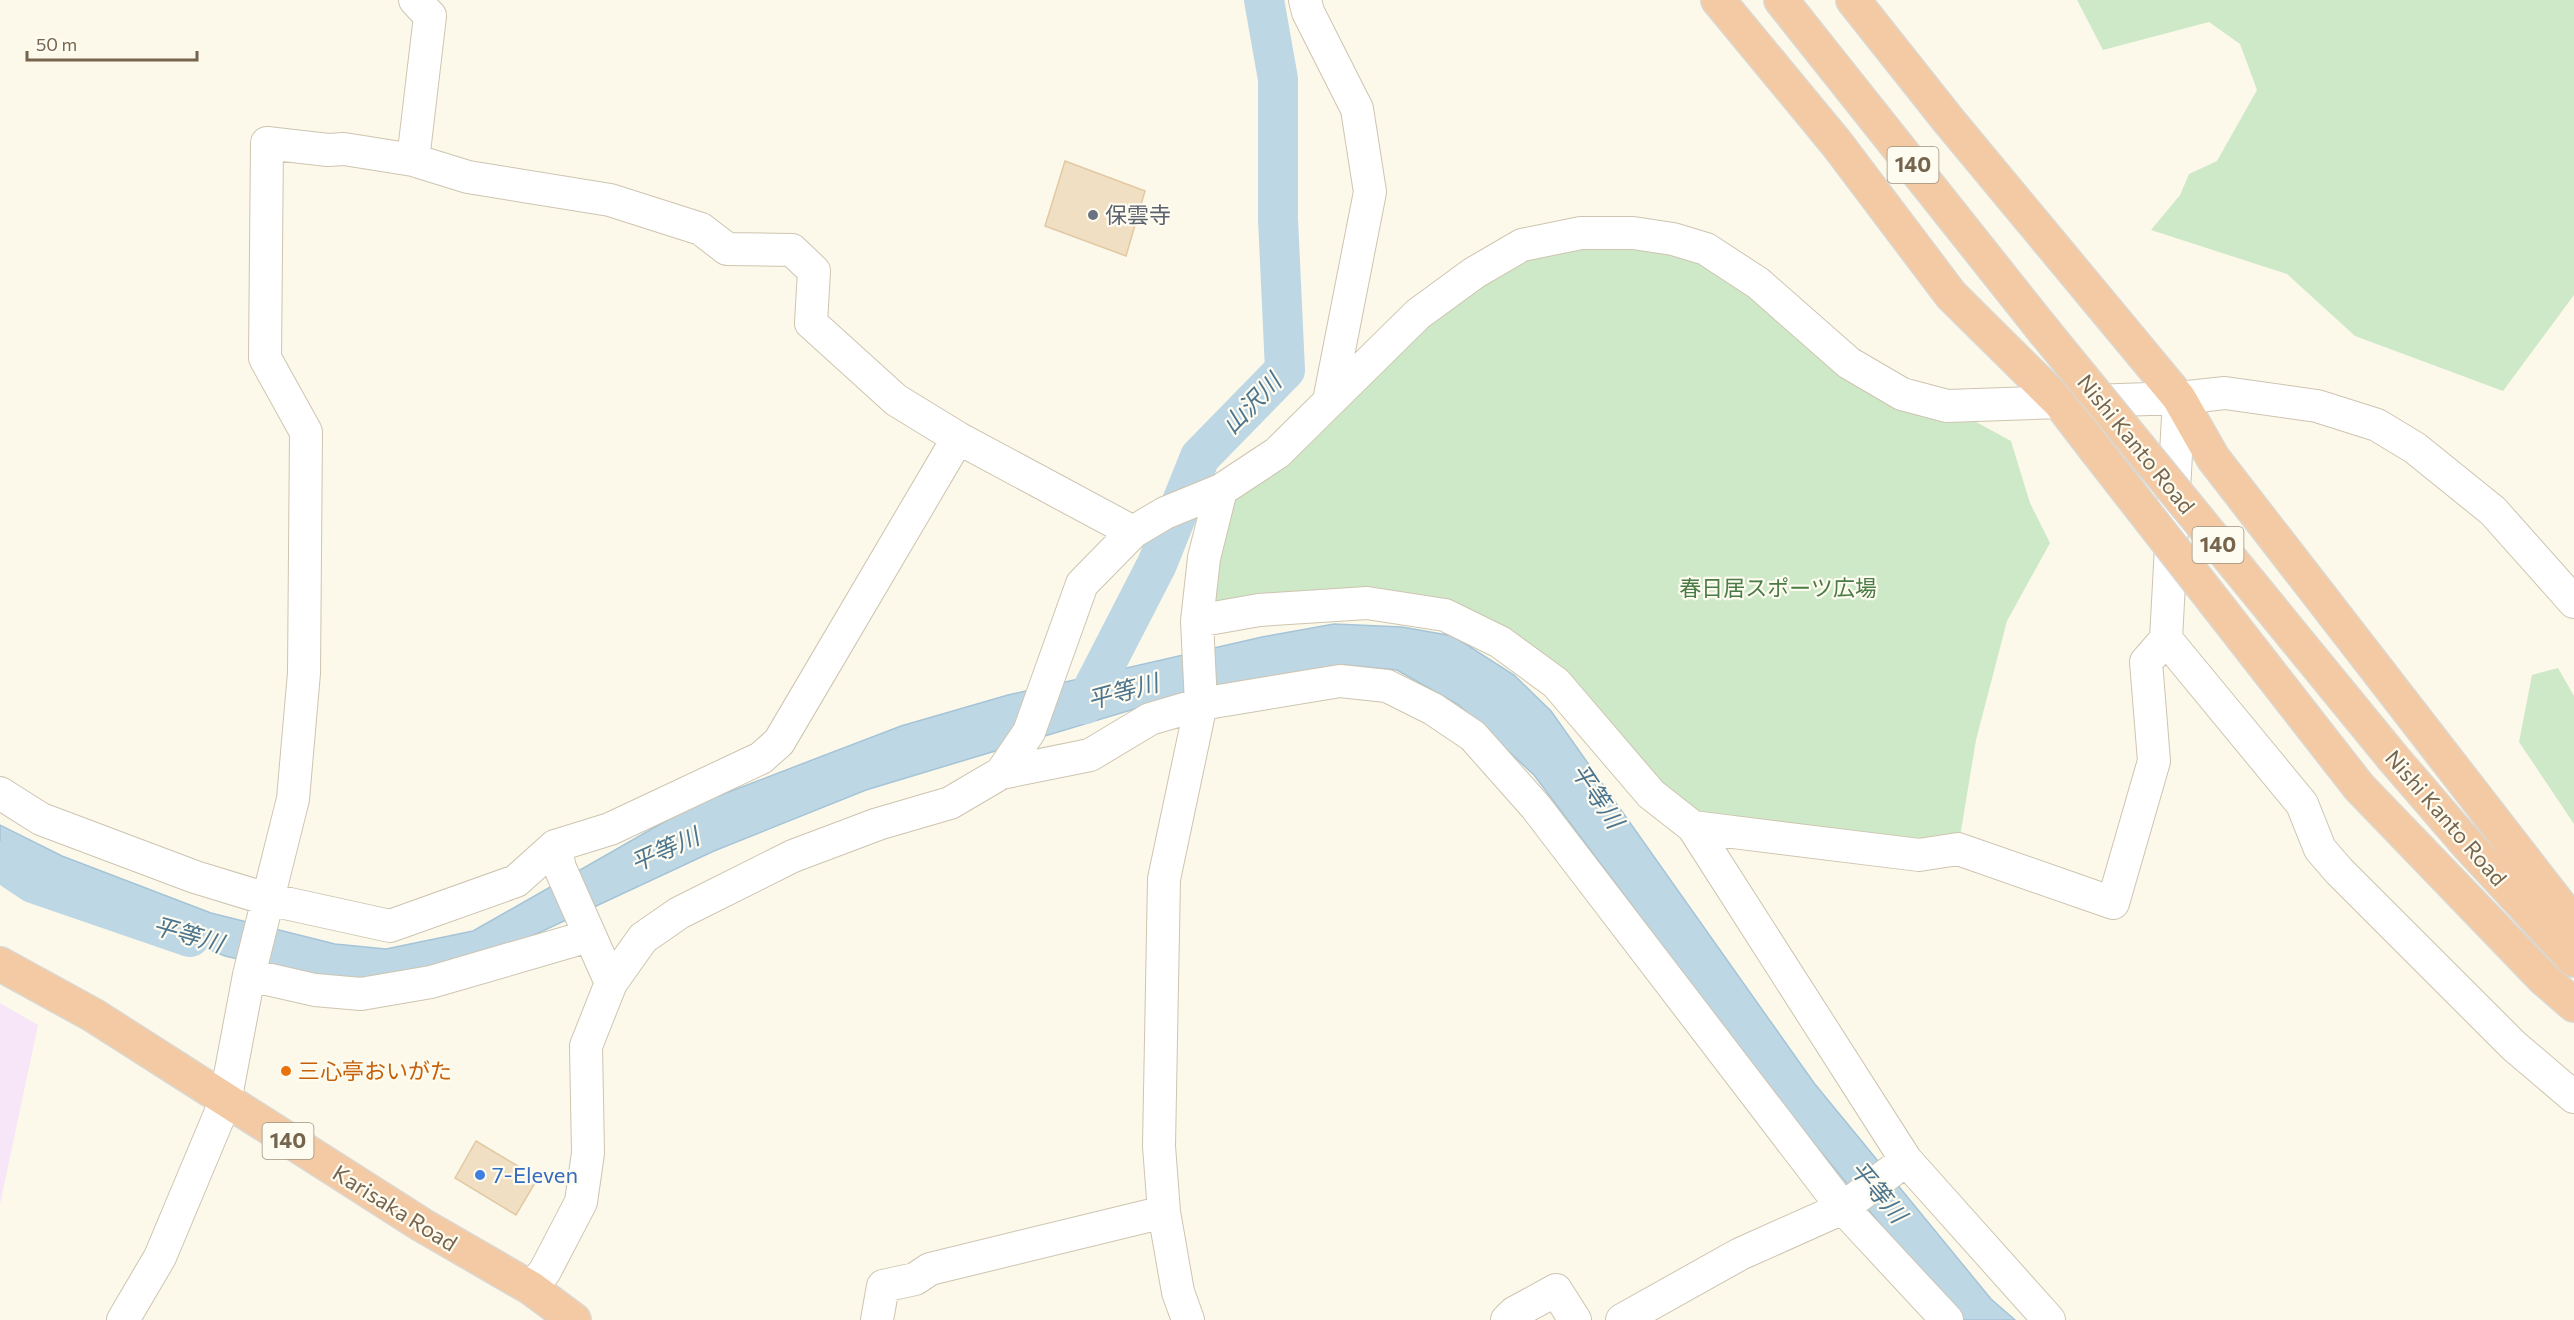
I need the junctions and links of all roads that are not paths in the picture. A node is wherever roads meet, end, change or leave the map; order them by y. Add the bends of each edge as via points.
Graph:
1 (415, 0) edge
2 (1305, 0) edge
3 (1718, 0) edge
4 (1781, 0) edge
5 (1853, 0) edge
6 (413, 160) junction
7 (2179, 398) junction
8 (1329, 401) junction
9 (2060, 403) junction
10 (957, 438) junction
11 (1215, 493) junction
12 (1133, 532) junction
13 (2574, 602) edge
14 (1197, 621) junction
15 (2166, 639) junction
16 (1201, 704) junction
17 (1001, 773) junction
18 (0, 793) edge
19 (1693, 827) junction
20 (557, 857) junction
21 (267, 899) junction
22 (2574, 924) edge
23 (587, 930) junction
24 (2574, 960) edge
25 (0, 964) edge
26 (249, 975) junction
27 (611, 983) junction
28 (2574, 1005) edge
29 (2574, 1097) edge
30 (225, 1102) junction
31 (1906, 1160) junction
32 (1843, 1208) junction
33 (1164, 1212) junction
34 (531, 1288) junction
35 (123, 1320) edge
36 (574, 1320) edge
37 (876, 1320) edge
38 (1188, 1320) edge
39 (1507, 1320) edge
40 (1575, 1320) edge
41 (1622, 1320) edge
42 (1947, 1320) edge
43 (2049, 1320) edge

1 - 6 street via 430,16
2 - 8 street via 1357,109 1370,192
3 - 9 highway via 1837,144 1951,296
4 - 24 highway, Nishi Kanto Road / 140, bridge via 2044,331 2393,758
5 - 7 highway via 1948,121
6 - 10 street via 468,177 610,200 701,229 727,249 792,250 814,271 811,323 896,400
6 - 21 street via 267,143 265,358 306,432 302,696 293,799
7 - 9 street
7 - 13 street via 2225,393 2317,406 2377,425 2415,448 2493,511
7 - 15 street
7 - 22 highway via 2214,458
8 - 9 street via 1418,314 1474,273 1522,245 1581,233 1632,232 1706,249 1758,283 1849,363 1902,394 1947,406
8 - 11 street via 1277,453
9 - 28 highway, bridge via 2359,787 2544,980
10 - 12 street
10 - 20 street via 779,742 761,758
11 - 12 street via 1165,513
11 - 14 street
12 - 17 street via 1082,584 1029,732
14 - 16 street
14 - 19 street via 1259,610 1368,603 1446,615 1500,642 1556,683 1651,794
15 - 19 street via 2146,662 2154,761 2113,903 1958,849 1919,855
15 - 29 street via 2302,804 2320,849 2339,871 2514,1046
16 - 17 street via 1150,719 1090,755
16 - 32 street via 1340,681 1387,686 1433,709 1473,736 1536,807
16 - 33 street via 1164,879 1160,1124
17 - 27 street via 950,803 878,824 793,856 727,887 643,938
18 - 21 street via 41,819 195,877
19 - 31 street
20 - 21 street via 516,881 390,926
20 - 23 street
21 - 26 street
23 - 26 street via 431,982 361,994 315,990
23 - 27 street
25 - 30 highway, Karisaka Road / 140 via 93,1015
26 - 30 street
27 - 34 street via 586,1046 588,1153 582,1202 545,1271
30 - 34 highway, Karisaka Road / 140
30 - 35 street via 160,1257
31 - 32 street
31 - 43 street
32 - 41 street via 1740,1254
32 - 42 street
33 - 37 street via 930,1269 915,1279 883,1286
33 - 38 street via 1178,1292
34 - 36 highway, Karisaka Road / 140
39 - 40 street via 1556,1290

